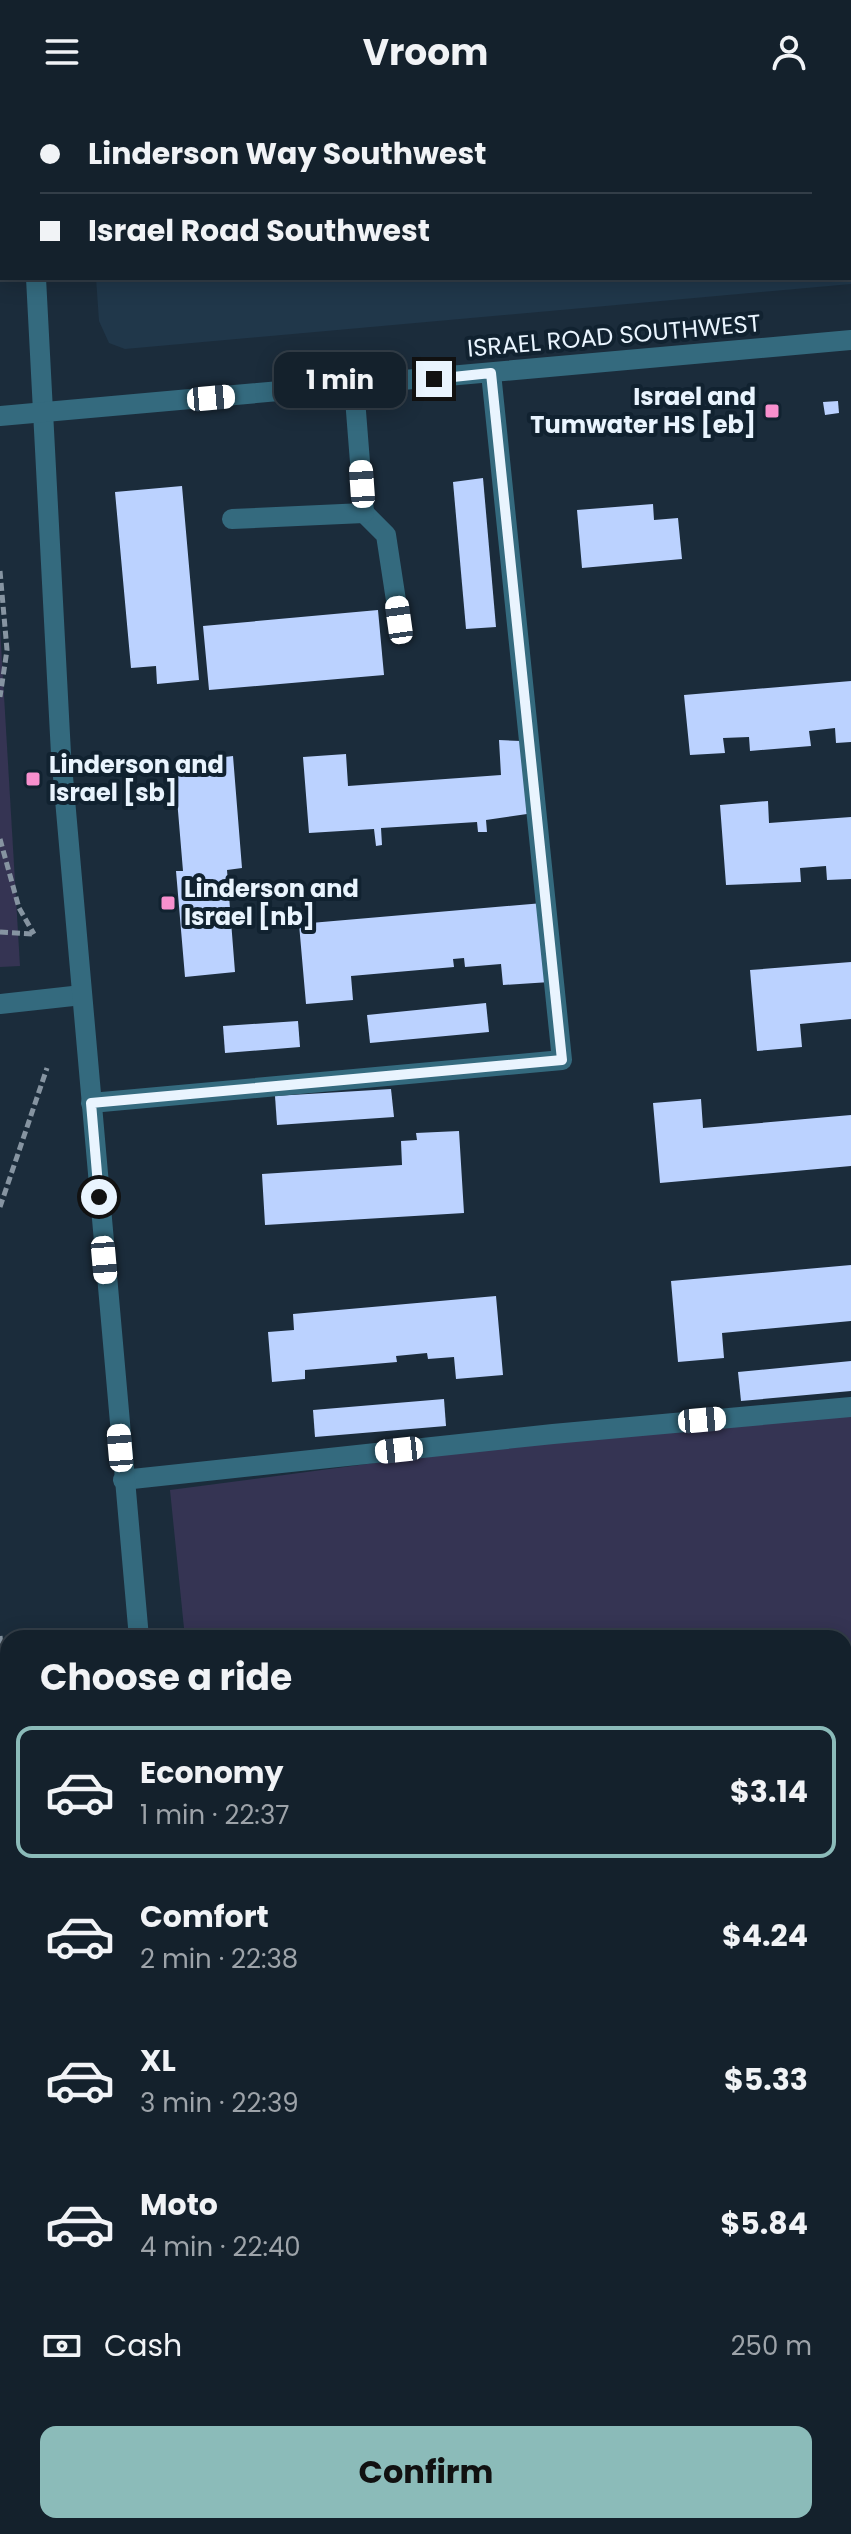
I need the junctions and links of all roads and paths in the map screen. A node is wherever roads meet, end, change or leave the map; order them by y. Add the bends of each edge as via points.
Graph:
1 (36, 280) edge
2 (851, 340) edge
3 (491, 373) junction
4 (354, 386) junction
5 (44, 413) junction
6 (0, 416) edge
7 (364, 513) junction
8 (232, 519) dead end
9 (0, 571) edge
10 (399, 620) dead end
11 (0, 697) edge
12 (0, 839) edge
13 (0, 932) edge
14 (82, 995) junction
15 (0, 1004) edge
16 (47, 1068) dead end
17 (91, 1103) junction
18 (0, 1207) edge
19 (851, 1407) edge
20 (123, 1480) junction
21 (138, 1630) edge

1 - 5 street
2 - 3 street, ISRAEL ROAD SOUTHWEST
3 - 4 street, ISRAEL ROAD SOUTHWEST
3 - 17 street via 562,1060
4 - 5 street, ISRAEL ROAD SOUTHWEST
4 - 7 street
5 - 6 street, ISRAEL ROAD SOUTHWEST
5 - 14 street via 61,754
7 - 8 street
7 - 10 street via 386,535
9 - 11 path via 7,650
12 - 13 path via 19,908 34,934
14 - 15 street
14 - 17 street
16 - 18 path
17 - 20 street
19 - 20 street
20 - 21 street

